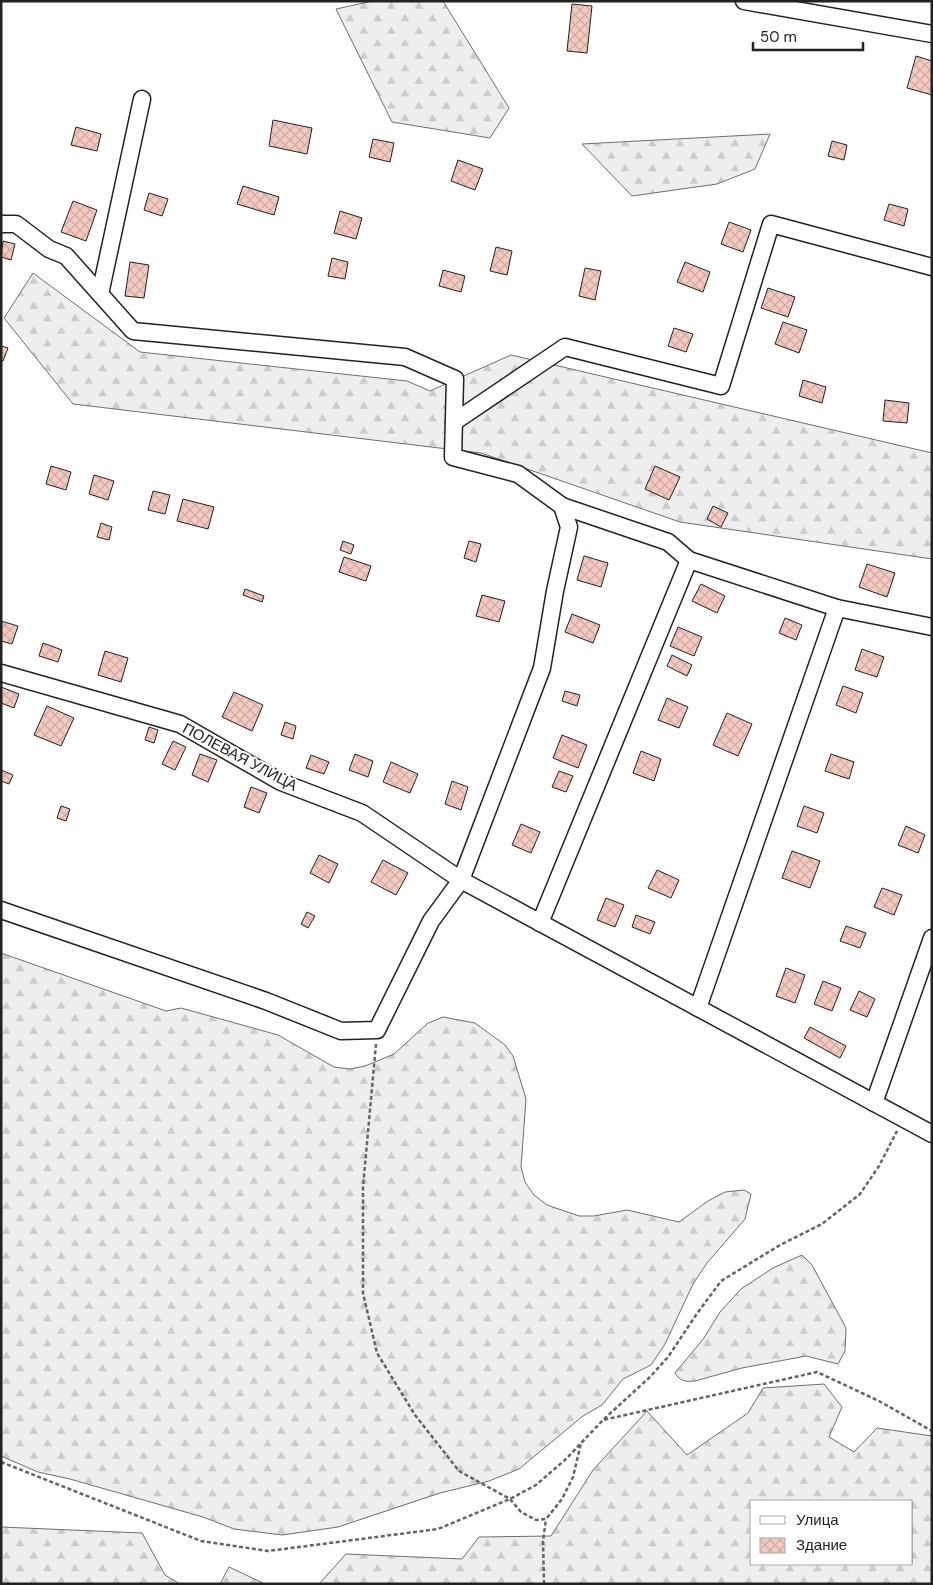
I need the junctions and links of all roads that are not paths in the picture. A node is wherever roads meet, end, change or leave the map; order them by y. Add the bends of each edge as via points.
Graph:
1 (744, 1) edge
2 (932, 34) edge
3 (142, 99) dead end
4 (1, 224) edge
5 (932, 267) edge
6 (100, 294) junction
7 (454, 422) junction
8 (562, 506) junction
9 (689, 560) junction
10 (837, 608) junction
11 (932, 626) edge
12 (1, 673) edge
13 (461, 880) junction
14 (1, 910) edge
15 (540, 923) junction
16 (932, 938) edge
17 (698, 1008) junction
18 (874, 1103) junction
19 (932, 1134) edge

1 - 2 street
3 - 6 street
4 - 6 street via 16,224 66,256
5 - 7 street via 771,224 721,386 565,347
6 - 7 street via 133,331 405,357 455,379
7 - 8 street via 453,457 518,474
8 - 9 street via 668,542
8 - 13 street via 569,526 542,668
9 - 10 street
9 - 15 street
10 - 11 street
10 - 17 street
12 - 13 street, ПОЛЕВАЯ УЛИЦА via 180,724 281,782 362,813
13 - 14 street via 431,921 377,1030 340,1031 266,1001
13 - 15 street, ПОЛЕВАЯ УЛИЦА
15 - 17 street, ПОЛЕВАЯ УЛИЦА
16 - 18 street
17 - 18 street, ПОЛЕВАЯ УЛИЦА
18 - 19 street, ПОЛЕВАЯ УЛИЦА

